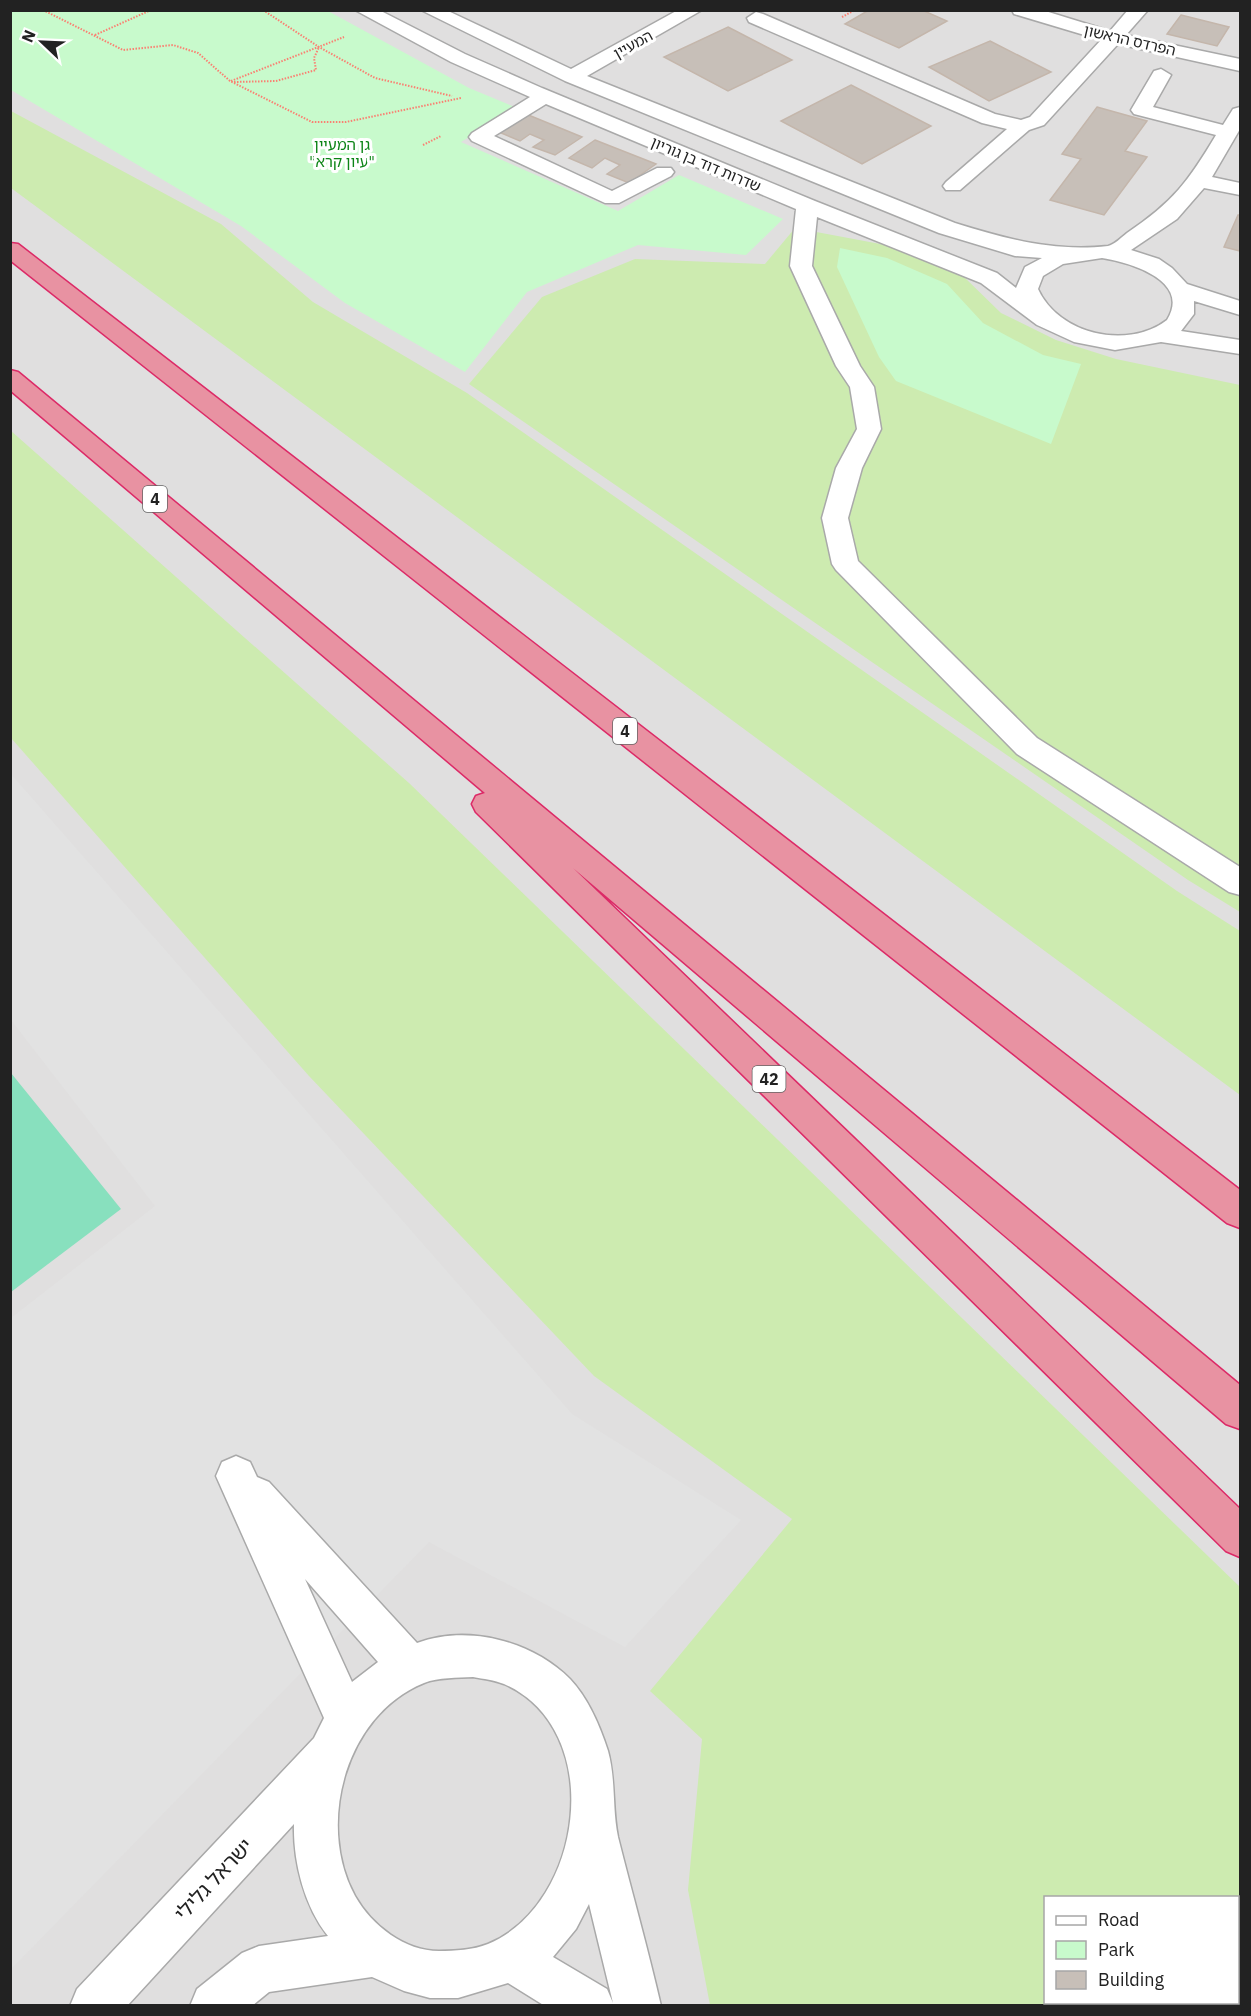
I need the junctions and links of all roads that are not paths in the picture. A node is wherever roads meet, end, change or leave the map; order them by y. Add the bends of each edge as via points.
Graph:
1 (364, 10) edge
2 (430, 10) edge
3 (693, 10) edge
4 (1021, 10) edge
5 (1139, 10) edge
6 (756, 18) dead end
7 (1114, 38) junction
8 (1240, 65) edge
9 (1161, 75) dead end
10 (572, 77) junction
11 (540, 94) junction
12 (1240, 113) edge
13 (1022, 126) junction
14 (1227, 132) junction
15 (664, 172) dead end
16 (1199, 181) junction
17 (953, 186) dead end
18 (1240, 189) edge
19 (807, 206) junction
20 (1169, 214) junction
21 (10, 249) edge
22 (1068, 253) junction
23 (1113, 253) junction
24 (1164, 273) junction
25 (1180, 289) junction
26 (1240, 308) edge
27 (1045, 320) junction
28 (1160, 335) junction
29 (1240, 347) edge
30 (10, 377) edge
31 (299, 621) junction
32 (1240, 883) edge
33 (1240, 1211) edge
34 (1240, 1410) edge
35 (1240, 1537) edge
36 (409, 1666) junction
37 (339, 1736) junction
38 (593, 1826) junction
39 (374, 1953) junction
40 (512, 1959) junction
41 (94, 2006) edge
42 (214, 2006) edge
43 (590, 2006) edge
44 (637, 2006) edge

1 - 11 street, שדרות דוד בן גוריון
2 - 10 street, שדרות דוד בן גוריון
3 - 10 street, המעיין
4 - 7 street, הפרדס הראשון
5 - 7 street
6 - 13 street via 988,119
7 - 8 street, הפרדס הראשון
7 - 13 street via 1037,121
9 - 14 street via 1141,110
10 - 22 street, שדרות דוד בן גוריון via 947,228 1016,249
11 - 15 street via 479,137 612,199
11 - 19 street, שדרות דוד בן גוריון
12 - 14 street
13 - 17 street
14 - 16 street
16 - 18 street
16 - 20 street
19 - 27 street, שדרות דוד בן גוריון via 988,278
19 - 32 street via 801,266 848,366 862,387 869,429 849,468 835,518 845,564 1027,746
20 - 23 street
20 - 24 street
21 - 33 highway, 4
22 - 23 street
22 - 27 street via 1037,267 1027,283 1031,304
23 - 24 street via 1151,264
24 - 25 street
25 - 26 street
25 - 28 street via 1185,312 1176,326
27 - 28 street via 1076,336 1105,342 1133,343
28 - 29 street
30 - 31 highway, 4
31 - 34 highway, 4
31 - 35 highway, 42
36 - 37 street, ישראל גלילי via 375,1689
36 - 37 street via 236,1476
36 - 38 street, ישראל גלילי via 448,1655 488,1656 525,1670 556,1696 580,1733 592,1777
37 - 39 street via 320,1788 315,1826 319,1863 330,1898 349,1928
37 - 41 street, ישראל גלילי
38 - 40 street via 580,1878 552,1925
38 - 44 street
39 - 40 street via 417,1974 465,1976
39 - 42 street via 259,1970
40 - 43 street

